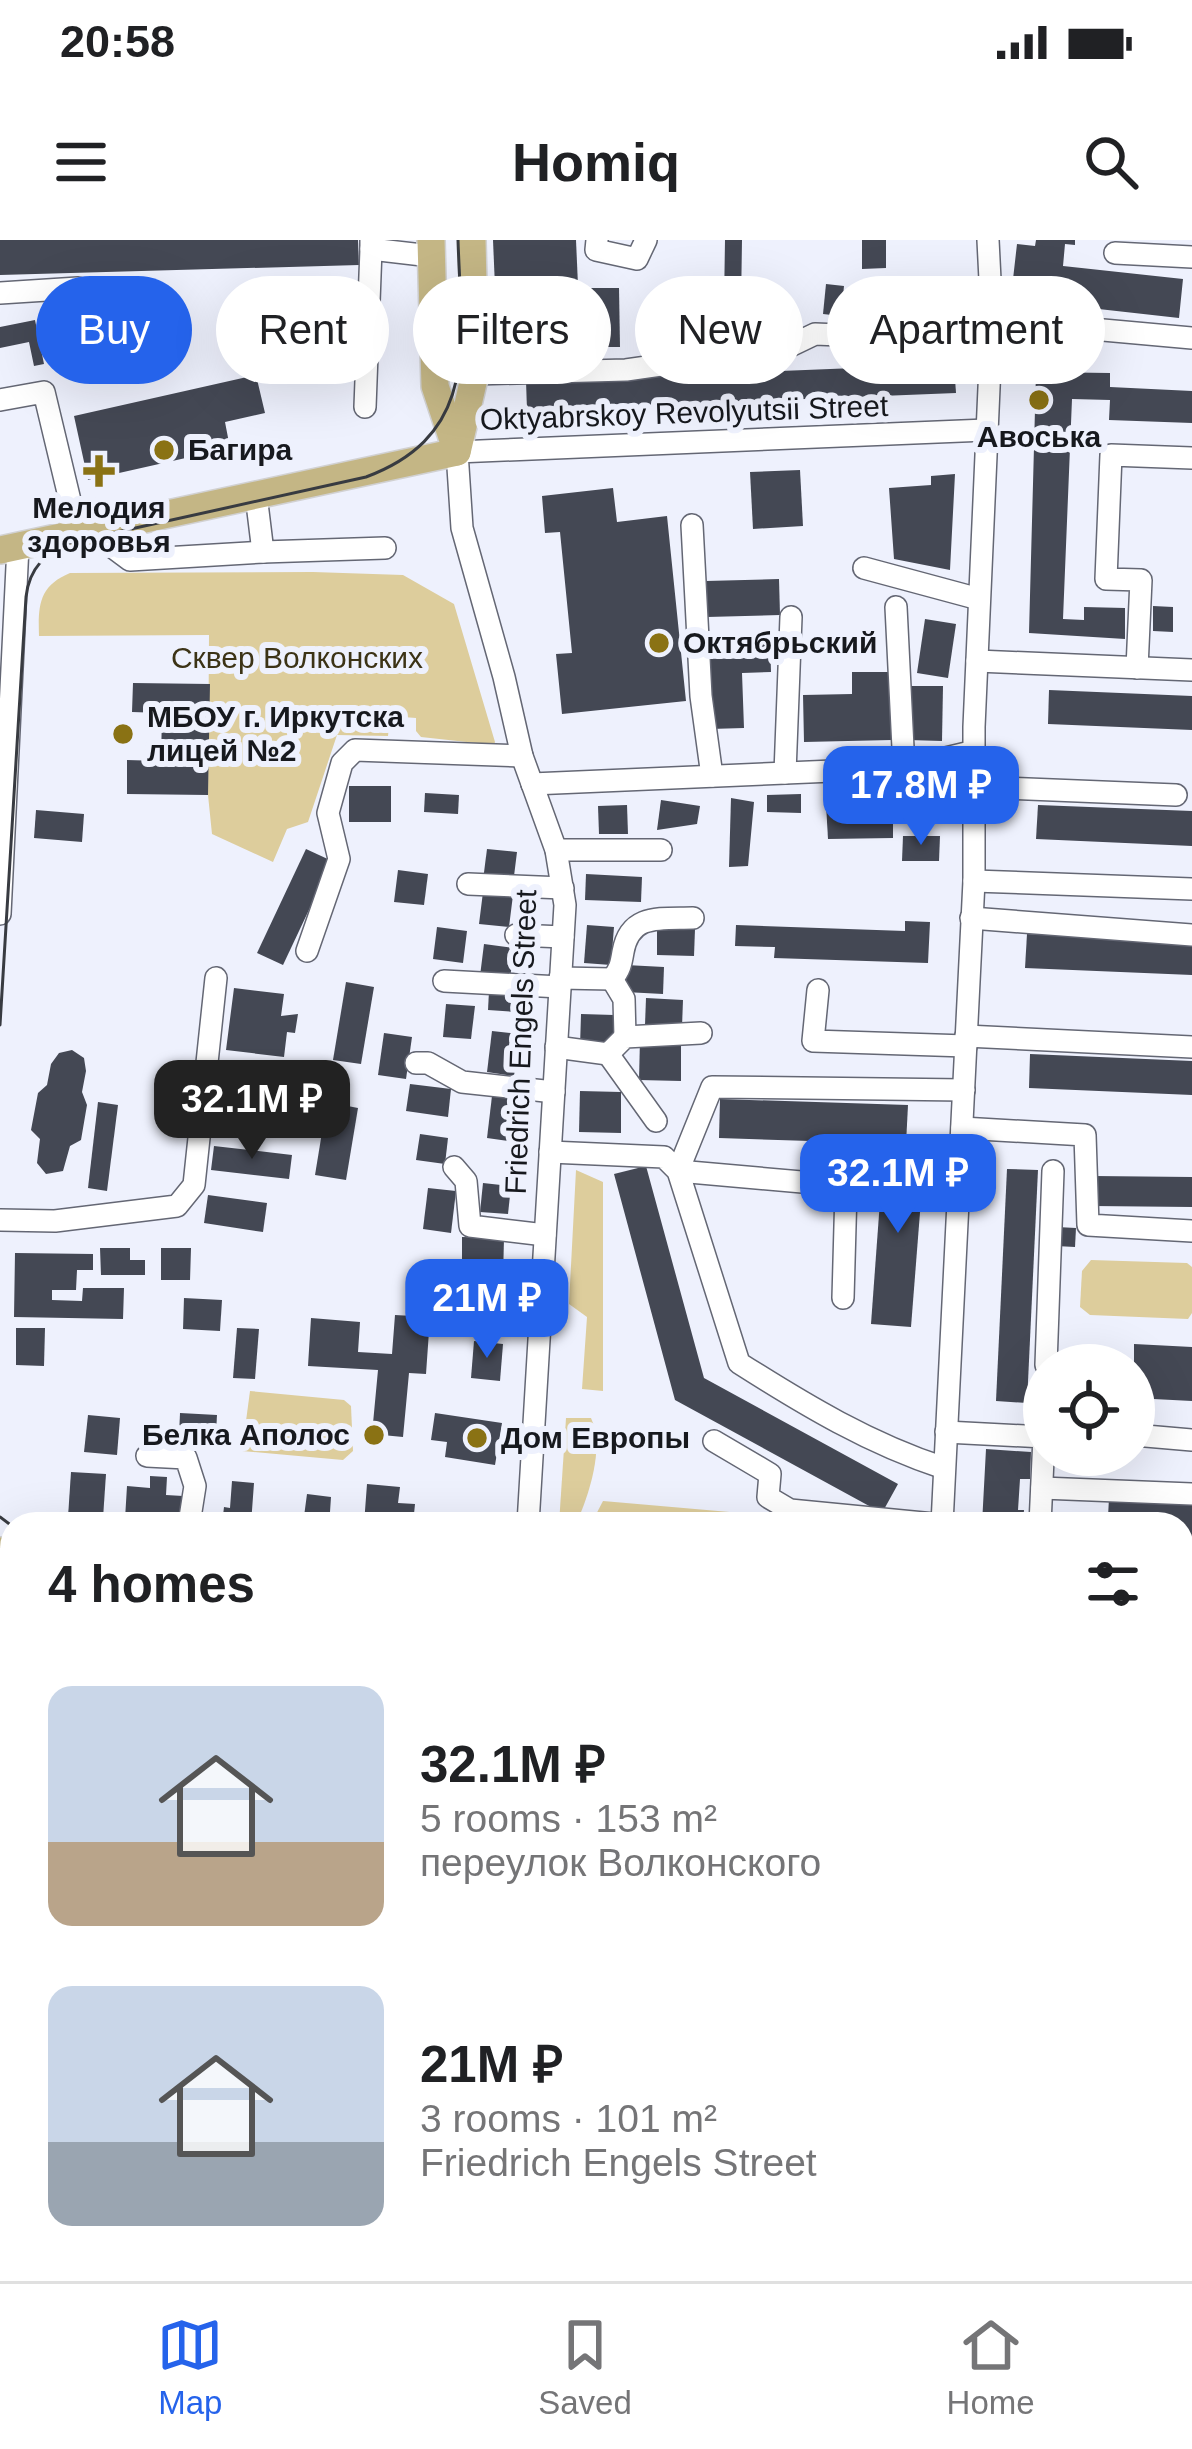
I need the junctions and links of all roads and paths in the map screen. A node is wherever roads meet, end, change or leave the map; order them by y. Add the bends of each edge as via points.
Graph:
1 (472, 240) edge
2 (597, 240) edge
3 (646, 240) edge
4 (988, 240) edge
5 (371, 244) edge
6 (431, 248) edge
7 (1191, 251) edge
8 (1115, 253) dead end
9 (473, 276) edge
10 (990, 276) edge
11 (36, 291) edge
12 (0, 293) edge
13 (1105, 334) edge
14 (827, 335) edge
15 (1192, 338) edge
16 (611, 370) edge
17 (473, 384) edge
18 (989, 384) edge
19 (0, 400) edge
20 (365, 407) dead end
21 (986, 430) junction
22 (458, 452) junction
23 (1192, 458) edge
24 (256, 495) junction
25 (692, 525) dead end
26 (84, 532) junction
27 (9, 548) edge
28 (386, 548) dead end
29 (263, 552) junction
30 (864, 568) dead end
31 (979, 599) junction
32 (896, 607) dead end
33 (791, 617) dead end
34 (977, 662) junction
35 (1137, 668) junction
36 (1192, 670) edge
37 (975, 751) junction
38 (522, 756) junction
39 (904, 768) junction
40 (785, 773) junction
41 (712, 776) junction
42 (532, 784) junction
43 (976, 787) junction
44 (1177, 795) dead end
45 (556, 850) junction
46 (661, 850) dead end
47 (974, 881) junction
48 (469, 884) dead end
49 (563, 888) junction
50 (1192, 889) edge
51 (0, 914) edge
52 (693, 918) dead end
53 (971, 918) junction
54 (1192, 934) edge
55 (516, 935) dead end
56 (563, 937) junction
57 (307, 951) dead end
58 (216, 978) dead end
59 (612, 980) junction
60 (444, 981) dead end
61 (560, 982) junction
62 (818, 990) dead end
63 (701, 1033) dead end
64 (625, 1037) junction
65 (966, 1041) junction
66 (556, 1047) junction
67 (1192, 1047) edge
68 (608, 1054) junction
69 (416, 1063) dead end
70 (964, 1090) junction
71 (554, 1092) junction
72 (656, 1121) dead end
73 (962, 1128) junction
74 (550, 1152) junction
75 (454, 1167) dead end
76 (678, 1171) junction
77 (1053, 1171) dead end
78 (0, 1220) edge
79 (1192, 1231) edge
80 (545, 1235) junction
81 (843, 1298) dead end
82 (1047, 1344) edge
83 (946, 1432) junction
84 (1023, 1434) edge
85 (1155, 1437) edge
86 (1192, 1440) edge
87 (714, 1441) dead end
88 (147, 1456) dead end
89 (944, 1468) junction
90 (1043, 1476) edge
91 (1042, 1488) junction
92 (1192, 1494) edge
93 (191, 1512) edge
94 (529, 1512) edge
95 (811, 1512) edge
96 (939, 1512) edge
97 (1041, 1512) edge

1 - 9 main road
2 - 3 street via 596,250 637,260
4 - 10 street
5 - 6 street
5 - 20 street
6 - 22 main road via 435,386
7 - 8 street
11 - 12 street
13 - 15 street
14 - 16 street
17 - 22 main road
18 - 21 street
19 - 26 street via 44,392
21 - 22 street, Oktyabrskoy Revolyutsii Street
21 - 31 street
22 - 24 main road
22 - 38 street, Friedrich Engels Street via 462,528
23 - 35 street via 1111,455 1106,579 1141,580
24 - 26 main road
24 - 29 street
25 - 41 street
26 - 27 main road
26 - 29 street via 130,560
27 - 51 street
28 - 29 street
30 - 31 street
31 - 34 street
32 - 39 street
33 - 40 street
34 - 35 street
34 - 37 street
35 - 36 street
37 - 39 street
37 - 43 street
38 - 42 street, Friedrich Engels Street
38 - 57 street via 356,750 342,763 328,813 339,859
39 - 40 street
40 - 41 street
41 - 42 street
42 - 45 street, Friedrich Engels Street
43 - 44 street
43 - 47 street
45 - 46 street
45 - 49 street, Friedrich Engels Street
47 - 50 street
47 - 53 street
48 - 49 street
49 - 56 street, Friedrich Engels Street
52 - 59 street via 642,920 631,928
53 - 54 street
53 - 65 street
55 - 56 street
56 - 61 street, Friedrich Engels Street
58 - 78 street via 194,1185 177,1206
59 - 61 street
59 - 64 street via 624,999
60 - 61 street
61 - 66 street, Friedrich Engels Street
62 - 65 street via 813,1041
63 - 64 street
64 - 68 street
65 - 67 street
65 - 70 street
66 - 68 street
66 - 71 street, Friedrich Engels Street
68 - 72 street
69 - 71 street via 462,1082
70 - 73 street
70 - 76 street via 712,1087
71 - 74 street, Friedrich Engels Street
73 - 79 street via 1085,1135 1088,1225
73 - 83 street
74 - 76 street via 664,1157
74 - 80 street, Friedrich Engels Street
75 - 80 street via 466,1181 470,1226
76 - 81 street via 846,1190
76 - 89 street via 739,1363 813,1410
77 - 82 street
80 - 94 street, Friedrich Engels Street
83 - 84 street
83 - 89 street
85 - 86 street
87 - 95 street via 770,1474 768,1497
88 - 93 street via 186,1458 195,1486
89 - 96 street
90 - 91 street
91 - 92 street
91 - 97 street

